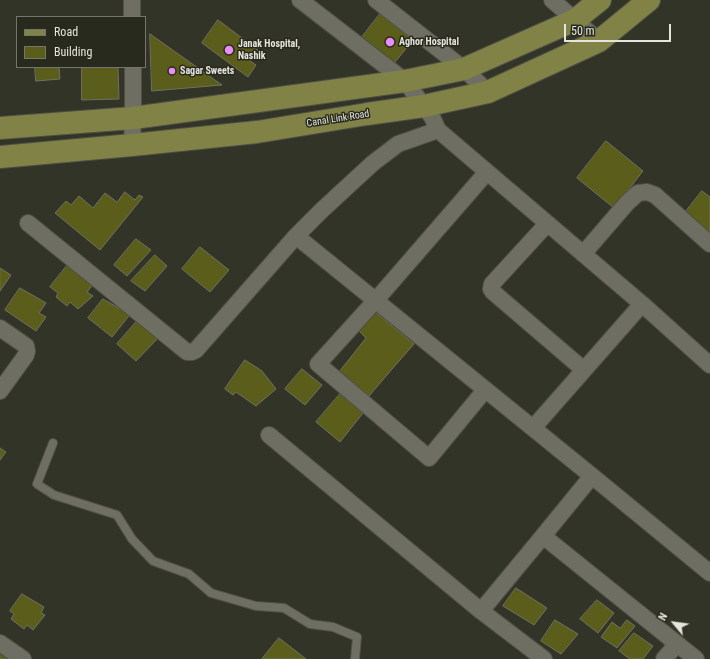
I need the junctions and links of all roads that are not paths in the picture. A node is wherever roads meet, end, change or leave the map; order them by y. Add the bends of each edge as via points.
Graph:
1 (132, 0) edge
2 (300, 0) edge
3 (376, 0) edge
4 (552, 0) edge
5 (600, 0) edge
6 (649, 0) edge
7 (132, 16) edge
8 (575, 20) junction
9 (599, 41) junction
10 (133, 68) edge
11 (464, 69) junction
12 (405, 81) junction
13 (488, 92) junction
14 (424, 106) junction
15 (133, 118) junction
16 (0, 128) edge
17 (438, 130) junction
18 (132, 145) junction
19 (0, 157) edge
20 (487, 172) junction
21 (28, 223) dead end
22 (547, 224) junction
23 (296, 236) junction
24 (710, 244) edge
25 (583, 254) junction
26 (376, 300) junction
27 (642, 304) junction
28 (0, 328) edge
29 (710, 365) edge
30 (584, 370) junction
31 (485, 390) junction
32 (0, 391) edge
33 (533, 428) junction
34 (269, 435) dead end
35 (53, 443) dead end
36 (592, 476) junction
37 (543, 536) junction
38 (710, 573) edge
39 (481, 611) junction
40 (0, 643) edge
41 (677, 644) junction
42 (23, 659) edge
43 (355, 659) edge
44 (544, 659) edge
45 (664, 659) edge
46 (696, 659) edge

1 - 7 street
2 - 12 street
3 - 11 street
4 - 8 street
5 - 8 main road
6 - 9 main road, Canal Link Road
8 - 9 street
8 - 11 main road
9 - 13 main road, Canal Link Road
10 - 15 street
11 - 12 main road
11 - 13 street
12 - 14 street
12 - 15 main road
13 - 14 main road, Canal Link Road
14 - 17 street
14 - 18 main road, Canal Link Road via 257,132
15 - 16 main road
15 - 18 street
17 - 20 street
17 - 23 street via 398,144 372,163
18 - 19 main road, Canal Link Road
20 - 22 street
20 - 26 street
21 - 23 street via 186,352 196,350
22 - 25 street
22 - 30 street via 492,284 491,289
23 - 26 street
24 - 25 street via 655,195 647,192 638,193 627,203
25 - 27 street
26 - 31 street
26 - 31 street via 318,364 429,458
27 - 29 street
27 - 30 street
28 - 32 street via 26,346 27,351
30 - 33 street
31 - 33 street
33 - 36 street
34 - 39 street
35 - 43 lane via 37,484 54,495 117,515 132,539 153,561 188,574 211,593 256,606 284,608 310,624 333,627 357,637
36 - 37 street
36 - 38 street
37 - 39 street
37 - 41 street
39 - 44 street
40 - 42 street
41 - 45 street
41 - 46 street

